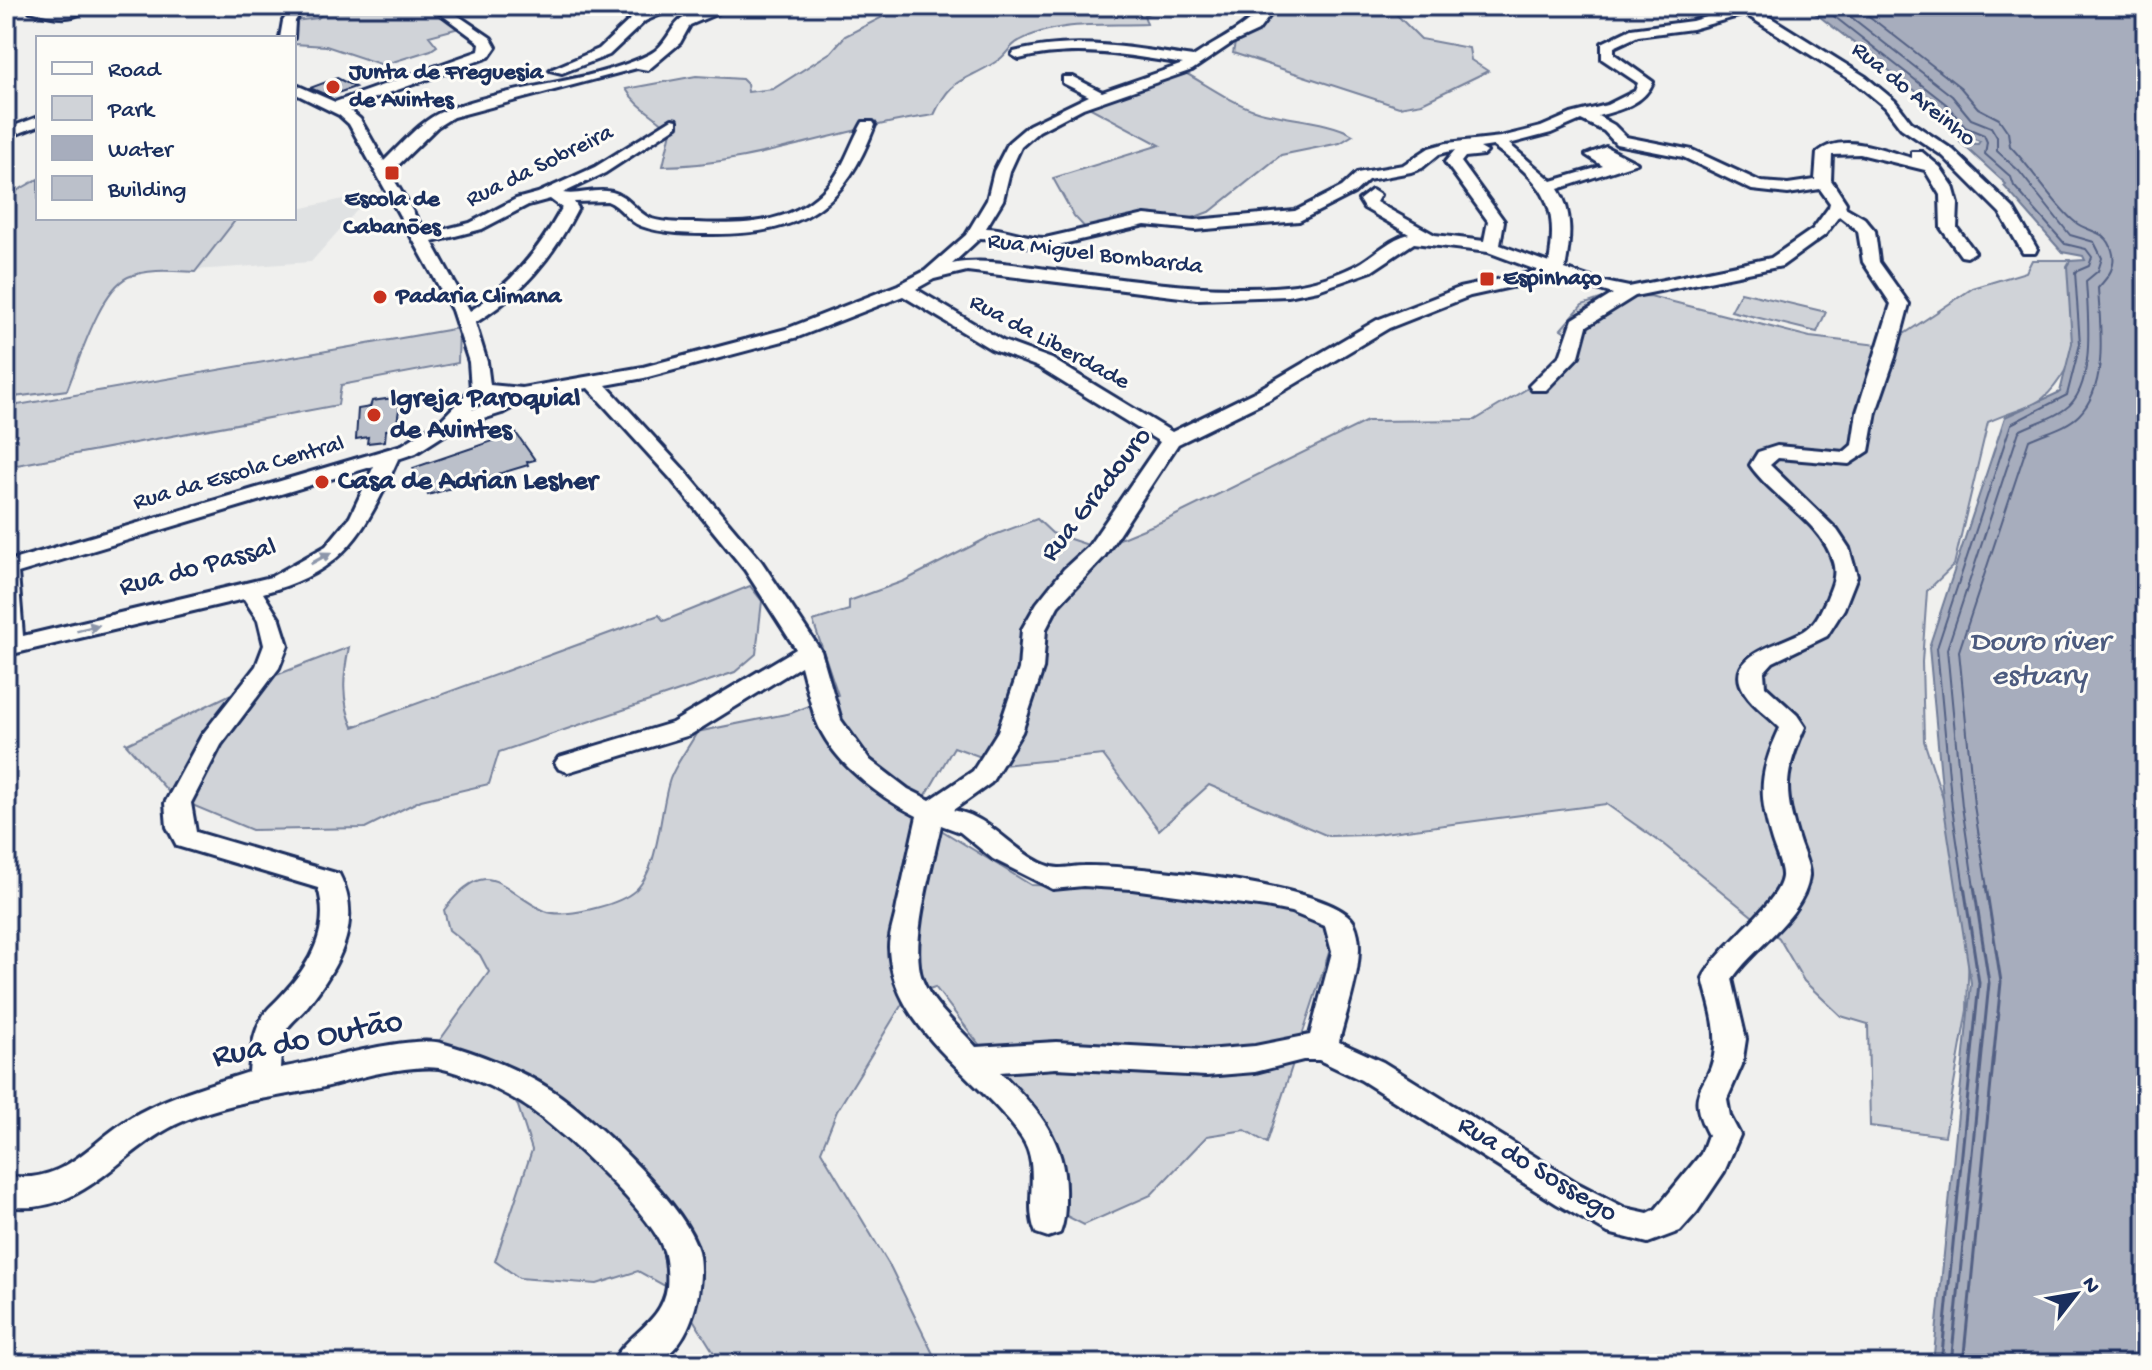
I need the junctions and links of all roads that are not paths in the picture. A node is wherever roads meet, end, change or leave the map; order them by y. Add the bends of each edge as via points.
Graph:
1 (36, 6) edge
2 (299, 6) edge
3 (436, 6) edge
4 (673, 6) edge
5 (728, 6) edge
6 (1271, 6) edge
7 (1744, 8) edge
8 (76, 12) dead end
9 (641, 34) junction
10 (287, 36) edge
11 (1019, 55) dead end
12 (653, 57) junction
13 (1196, 62) junction
14 (1068, 80) dead end
15 (542, 88) junction
16 (296, 89) edge
17 (608, 90) dead end
18 (1101, 97) junction
19 (335, 107) junction
20 (1585, 115) junction
21 (32, 123) edge
22 (672, 123) dead end
23 (868, 125) dead end
24 (1906, 125) junction
25 (6, 127) edge
26 (6, 134) edge
27 (1496, 141) junction
28 (1487, 156) dead end
29 (1422, 161) junction
30 (1453, 162) junction
31 (1929, 166) junction
32 (1616, 167) dead end
33 (383, 171) junction
34 (1822, 184) junction
35 (1548, 187) junction
36 (1372, 195) dead end
37 (544, 196) junction
38 (565, 200) junction
39 (1836, 209) junction
40 (974, 233) junction
41 (1429, 239) junction
42 (422, 240) junction
43 (1491, 247) junction
44 (2029, 249) dead end
45 (1967, 252) dead end
46 (1556, 272) junction
47 (928, 275) junction
48 (904, 289) junction
49 (1629, 292) junction
50 (465, 322) junction
51 (593, 382) junction
52 (1539, 386) dead end
53 (481, 390) junction
54 (522, 394) junction
55 (447, 425) junction
56 (1171, 440) junction
57 (389, 456) junction
58 (6, 569) edge
59 (250, 590) junction
60 (809, 651) junction
61 (568, 763) dead end
62 (931, 812) junction
63 (1322, 1048) junction
64 (969, 1059) junction
65 (264, 1083) junction
66 (6, 1191) edge
67 (1048, 1222) dead end
68 (630, 1364) edge

1 - 8 street via 42,11
2 - 10 street
3 - 19 street via 486,41 484,54
4 - 9 street via 640,18
5 - 12 street via 685,22 675,40
6 - 13 street via 1253,28
7 - 20 street via 1694,24 1620,36 1607,46 1607,56 1646,86 1630,100
7 - 24 street, Rua do Areinho via 1861,80
9 - 12 street
9 - 15 street via 537,76
11 - 13 street via 1041,49 1100,49
12 - 15 street via 618,71
12 - 17 street
13 - 18 street
14 - 18 street
15 - 33 street via 448,114
16 - 19 street
18 - 40 street via 1059,113 1014,145 995,200
19 - 33 street via 355,122
20 - 27 street
20 - 34 street via 1621,141 1687,153 1758,187
21 - 25 street
21 - 26 street
22 - 37 street, Rua da Sobreira via 600,170
23 - 38 street via 833,191 810,212 779,224 729,230 649,223 631,214 623,202 607,197 583,194
24 - 31 street via 1909,149
24 - 44 street, Rua do Areinho via 1948,153 2007,211
27 - 29 street via 1443,148
27 - 35 street
28 - 30 street via 1484,151 1461,153
29 - 30 street
29 - 40 street via 1363,176 1299,216 1195,225 1145,220 1045,243
30 - 43 street via 1496,221
31 - 34 street via 1838,146 1825,153
31 - 45 street via 1944,182 1949,228
32 - 35 street
33 - 42 street
34 - 39 street via 1838,203
35 - 46 street via 1563,222
36 - 41 street, Rua Miguel Bombarda via 1370,205
37 - 38 street
37 - 42 street, Rua da Sobreira via 476,226
38 - 50 street via 570,208 525,278 495,305
39 - 49 street, Rua Miguel Bombarda via 1819,232 1776,262
39 - 63 street, Rua do Sossego via 1852,214 1865,229 1872,263 1900,304 1866,407 1862,447 1849,458 1777,452 1765,456 1760,465 1791,502 1829,534 1844,562 1846,579 1823,628 1762,660 1752,671 1758,694 1793,727 1778,760 1774,804 1796,875 1785,905 1717,978 1731,1033 1729,1068 1711,1098 1724,1135 1713,1162 1668,1220 1648,1228 1620,1222 1372,1071
40 - 47 street
41 - 43 street, Rua Miguel Bombarda
41 - 47 street, Rua Miguel Bombarda via 1403,241 1375,263 1288,291 1197,294 967,266
42 - 50 street
43 - 46 street, Rua Miguel Bombarda
46 - 49 street, Rua Miguel Bombarda
46 - 56 street, Rua Gradouro via 1417,309
47 - 48 street, Rua Miguel Bombarda
48 - 51 street, Rua Miguel Bombarda via 792,333
48 - 56 street, Rua da Liberdade via 997,345 1045,363
49 - 52 street via 1579,323 1570,356
50 - 53 street via 477,348
51 - 54 street, Rua Miguel Bombarda
51 - 60 street via 753,566
53 - 54 street, Rua Miguel Bombarda
53 - 55 street, Rua da Escola Central
54 - 55 street, Rua Miguel Bombarda
55 - 57 street, Rua da Escola Central
56 - 62 street, Rua Gradouro via 1096,552 1041,616 1034,629 1031,669 1010,732 982,777
57 - 58 street, Rua da Escola Central
59 -> 57 street, Rua do Passal via 279,582 334,551 360,519
58 -> 59 street, Rua do Passal via 12,646
59 - 65 street via 269,620 276,645 267,668 211,741 178,803 180,827 186,839 329,881 339,918 333,945 275,1023
60 - 61 street via 681,729
60 - 62 street via 829,722 861,766 899,796
62 - 63 street via 969,825 1002,852 1053,879 1132,879 1266,896 1335,918 1342,926 1346,952
62 - 64 street via 903,945 908,982
63 - 64 street via 1206,1063 1056,1055
64 - 67 street via 1038,1135 1050,1175
65 - 66 street, Rua do Outão via 147,1124 60,1188 26,1194
65 - 68 street, Rua do Outão via 390,1058 438,1055 542,1100 621,1170 666,1221 681,1250 684,1288 667,1331

